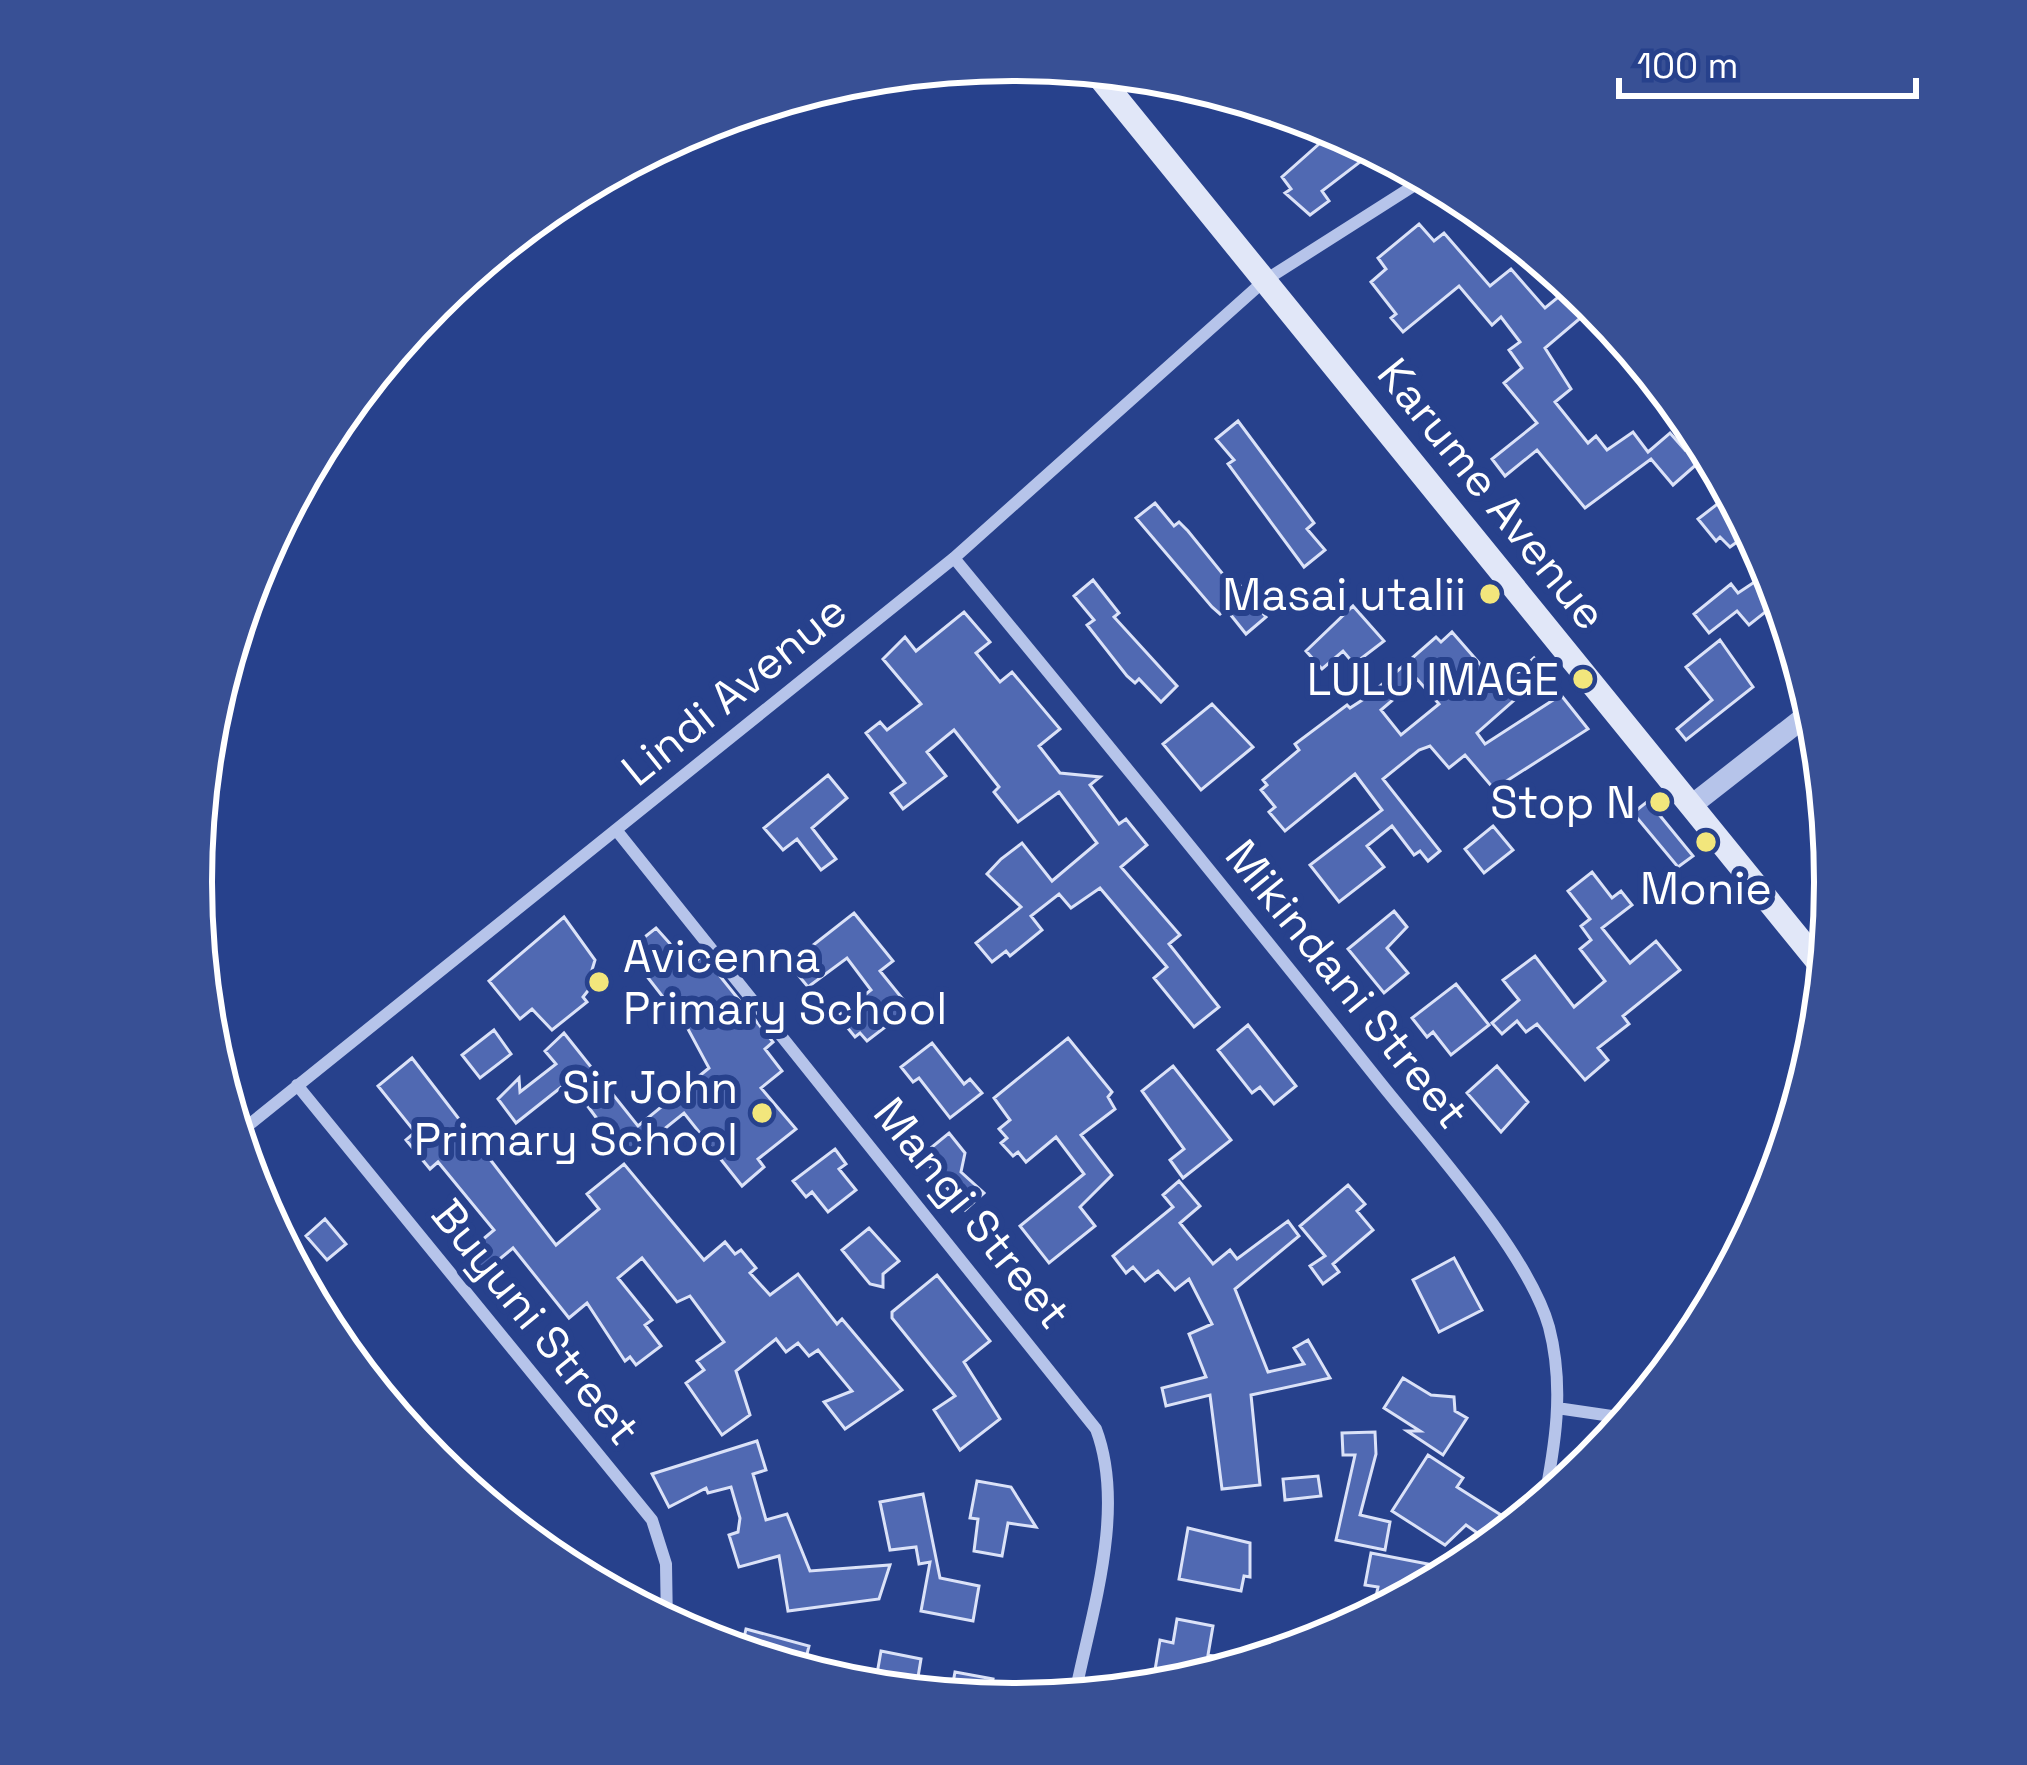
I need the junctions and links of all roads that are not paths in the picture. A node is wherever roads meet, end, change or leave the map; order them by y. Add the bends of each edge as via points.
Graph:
1 (1107, 87) edge
2 (1412, 187) edge
3 (1264, 281) junction
4 (954, 558) junction
5 (1799, 721) edge
6 (1692, 805) junction
7 (617, 831) junction
8 (1811, 953) edge
9 (297, 1085) junction
10 (250, 1124) edge
11 (1557, 1408) junction
12 (1611, 1416) edge
13 (1547, 1481) edge
14 (668, 1605) edge
15 (1077, 1681) edge

1 - 3 main road, Karume Avenue
2 - 3 street, Lindi Avenue
3 - 4 street, Lindi Avenue
3 - 6 main road, Karume Avenue
4 - 7 street, Lindi Avenue
4 - 11 street, Mikindani Street via 1502,1242 1548,1326
5 - 6 street
6 - 8 main road, Karume Avenue
7 - 9 street, Lindi Avenue
7 - 15 street, Mangi Street via 1096,1430 1106,1530
9 - 10 street, Lindi Avenue
9 - 14 street, Buyuni Street via 652,1520
11 - 12 street
11 - 13 street, Mikindani Street

